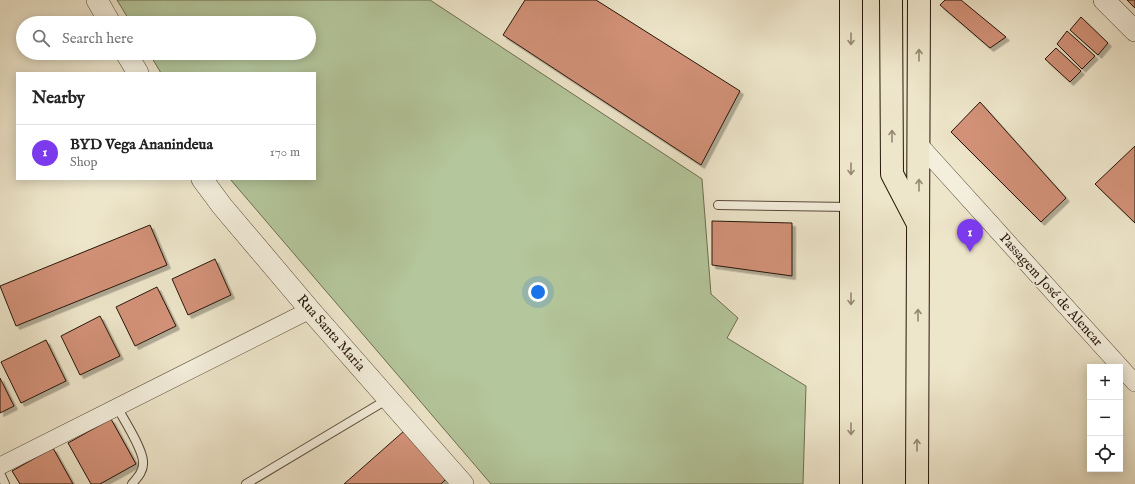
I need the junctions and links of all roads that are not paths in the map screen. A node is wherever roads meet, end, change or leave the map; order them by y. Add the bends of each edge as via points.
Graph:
1 (97, 0) edge
2 (851, 0) edge
3 (891, 0) edge
4 (919, 0) edge
5 (1104, 0) edge
6 (106, 16) edge
7 (1135, 31) edge
8 (130, 60) edge
9 (137, 72) edge
10 (919, 144) junction
11 (203, 180) edge
12 (718, 205) dead end
13 (851, 207) junction
14 (918, 224) junction
15 (310, 310) junction
16 (1135, 383) edge
17 (388, 399) junction
18 (118, 407) junction
19 (0, 466) edge
20 (0, 473) edge
21 (5, 484) edge
22 (132, 484) edge
23 (246, 484) edge
24 (463, 484) edge
25 (851, 484) edge
26 (917, 484) edge

1 - 6 street
2 -> 13 highway
14 -> 3 highway via 892,174
10 -> 4 highway
5 - 7 street
8 - 9 street
14 -> 10 highway
10 - 16 street, Passagem José de Alencar
11 - 15 street, Rua Santa Maria
12 - 13 lane
13 -> 25 highway
26 -> 14 highway
15 - 17 street, Rua Santa Maria
15 - 18 street
17 - 23 lane
17 - 24 street, Rua Santa Maria
18 - 19 street
18 - 22 lane via 144,462 140,475
20 - 21 lane

